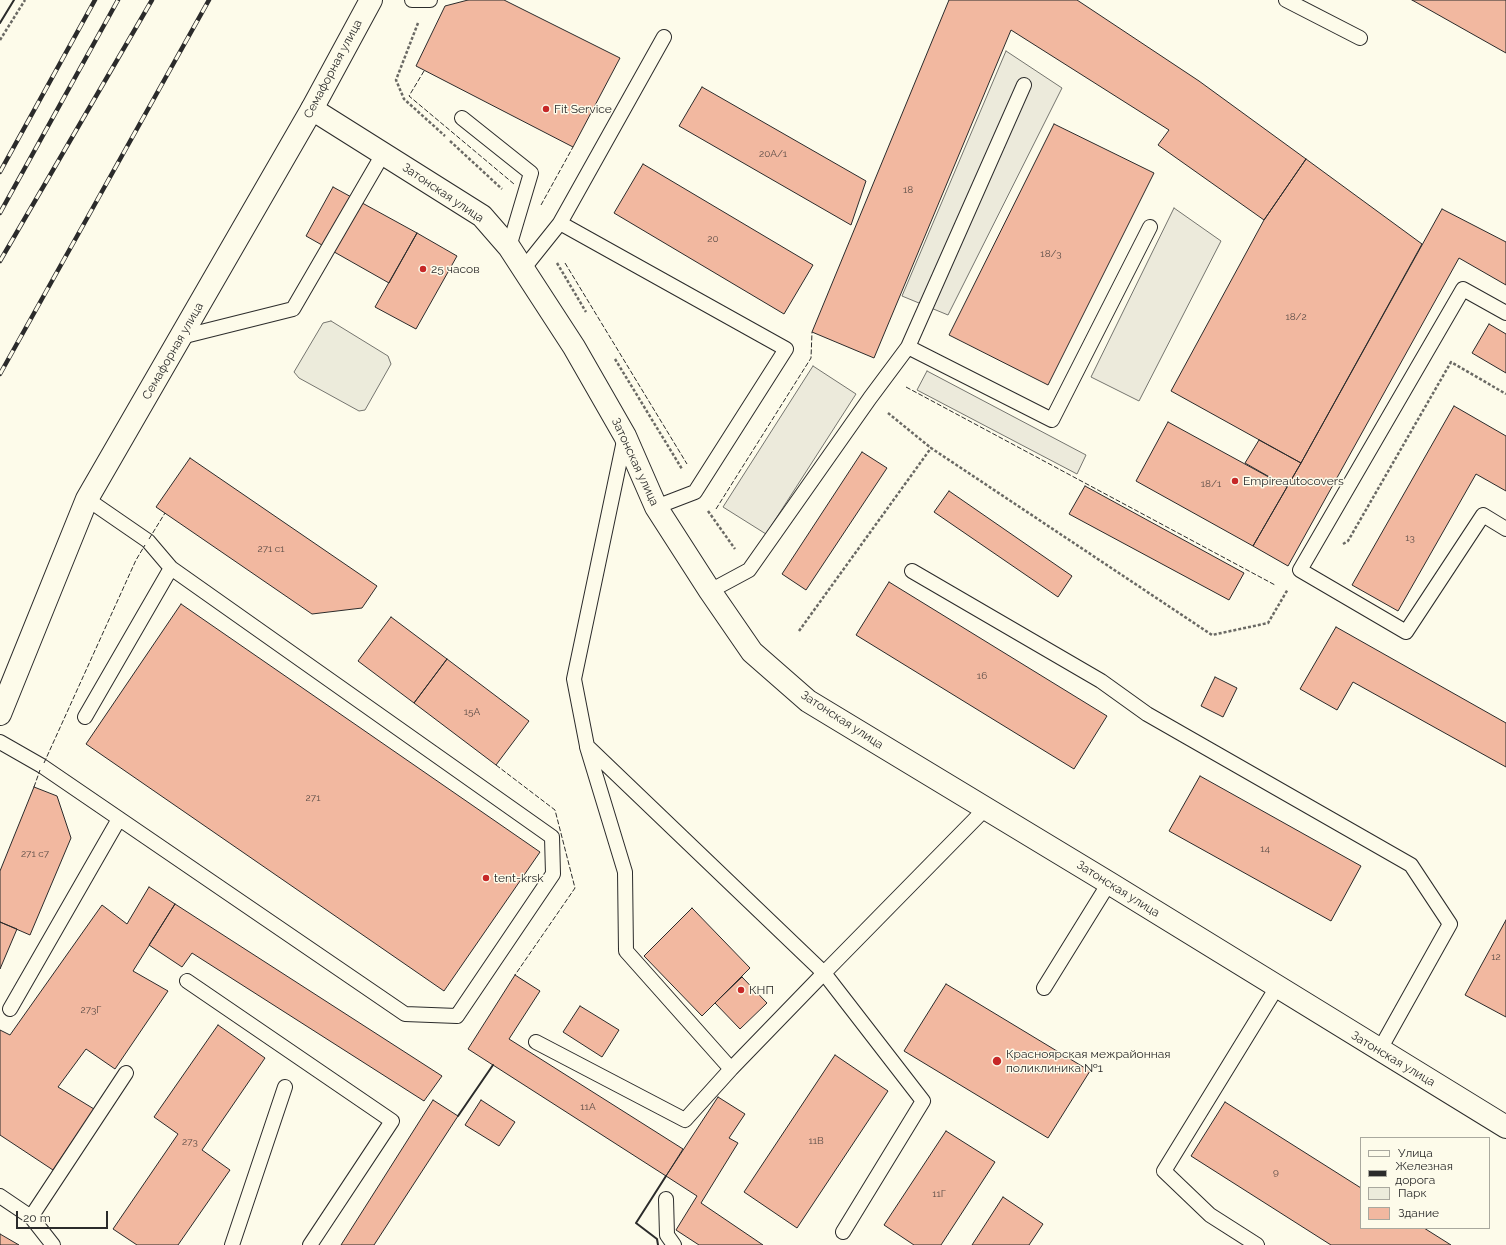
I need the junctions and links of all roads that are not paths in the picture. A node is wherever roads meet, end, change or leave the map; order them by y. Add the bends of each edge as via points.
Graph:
1 (371, 0) edge
2 (412, 0) edge
3 (430, 0) edge
4 (1286, 0) edge
5 (664, 37) dead end
6 (1360, 38) dead end
7 (1024, 85) dead end
8 (312, 109) junction
9 (462, 118) dead end
10 (383, 154) junction
11 (560, 223) junction
12 (1150, 227) dead end
13 (509, 247) junction
14 (524, 268) junction
15 (1506, 313) edge
16 (180, 337) junction
17 (908, 347) junction
18 (625, 436) junction
19 (87, 499) junction
20 (656, 507) junction
21 (1506, 529) edge
22 (171, 568) junction
23 (912, 570) dead end
24 (710, 591) junction
25 (0, 714) edge
26 (85, 717) dead end
27 (0, 742) edge
28 (587, 746) junction
29 (986, 808) junction
30 (119, 819) junction
31 (1108, 883) junction
32 (824, 972) junction
33 (187, 981) dead end
34 (1044, 988) dead end
35 (1277, 988) junction
36 (10, 1009) dead end
37 (536, 1042) dead end
38 (1380, 1051) junction
39 (731, 1069) junction
40 (126, 1073) dead end
41 (285, 1087) dead end
42 (1506, 1127) edge
43 (0, 1196) edge
44 (666, 1199) dead end
45 (31, 1217) junction
46 (843, 1232) dead end
47 (53, 1245) edge
48 (232, 1245) edge
49 (310, 1245) edge
50 (674, 1245) edge
51 (1257, 1245) edge

1 - 8 main road, Семафорная улица
2 - 3 lane
4 - 6 lane
5 - 11 lane
7 - 17 lane
8 - 10 main road, Затонская улица
8 - 16 main road, Семафорная улица
9 - 13 lane via 531,173
10 - 13 main road, Затонская улица via 482,216
10 - 16 lane via 293,309
11 - 14 lane
11 - 20 lane via 786,349 695,492
12 - 17 lane via 1052,420
13 - 14 main road, Затонская улица
14 - 18 main road, Затонская улица via 574,347
15 - 21 lane via 1463,289 1300,570 1406,632 1483,515
16 - 19 main road, Семафорная улица
17 - 24 lane via 749,570
18 - 20 main road, Затонская улица
18 - 28 lane via 574,679
19 - 22 lane via 148,541
19 - 25 main road, Семафорная улица
20 - 24 main road, Затонская улица
22 - 26 lane
22 - 30 lane via 552,837 553,874 457,1016 405,1014
23 - 38 lane via 1101,681 1147,714 1411,865 1450,924
24 - 29 main road, Затонская улица via 752,652 808,701
27 - 30 lane via 42,766
28 - 32 lane
28 - 39 lane via 626,872 626,951
29 - 31 main road, Затонская улица
29 - 32 lane
30 - 36 lane
31 - 34 lane
31 - 35 main road, Затонская улица
32 - 39 lane
32 - 46 lane via 923,1101
33 - 49 lane via 392,1121
35 - 38 main road, Затонская улица
35 - 51 lane via 1164,1171 1210,1215
37 - 39 lane via 685,1120
38 - 42 main road, Затонская улица
40 - 45 lane
41 - 48 lane
43 - 45 lane
44 - 50 lane via 667,1235
45 - 47 lane

